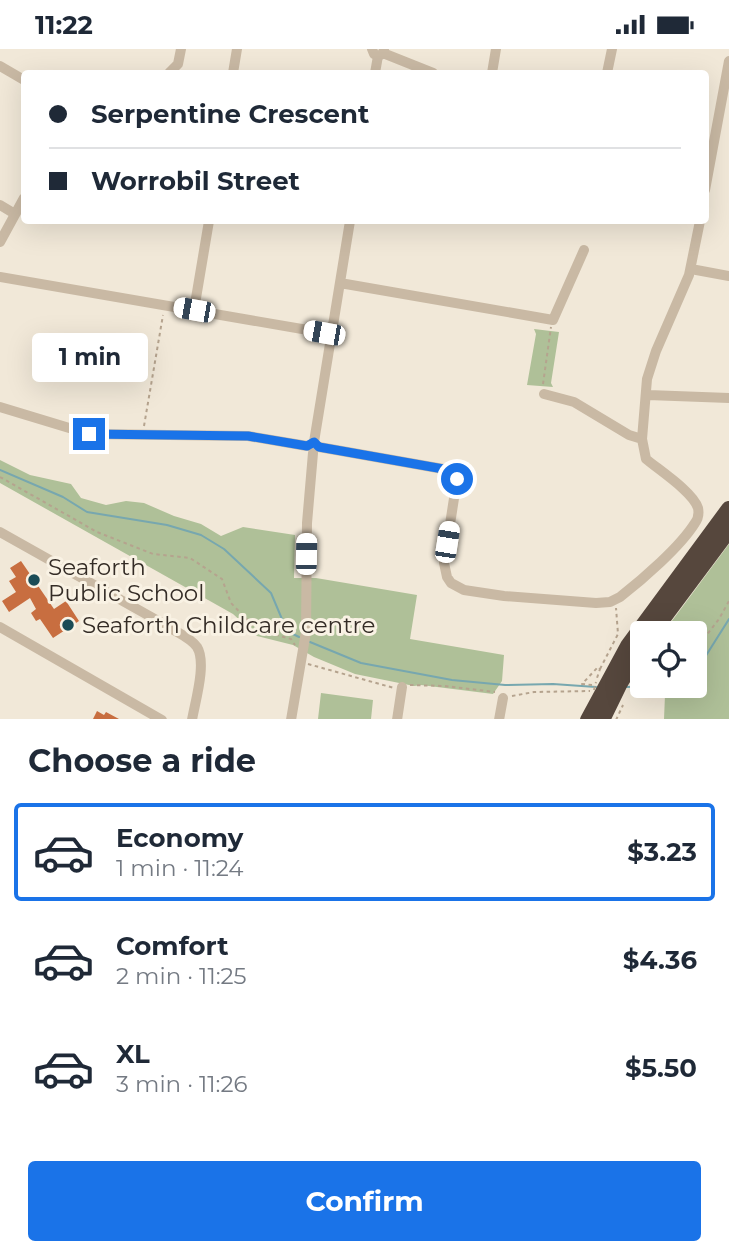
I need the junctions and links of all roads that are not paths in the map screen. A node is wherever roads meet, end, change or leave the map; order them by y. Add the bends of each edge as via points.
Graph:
1 (237, 49) edge
2 (496, 49) edge
3 (612, 49) edge
4 (178, 51) edge
5 (379, 52) edge
6 (729, 61) edge
7 (0, 66) edge
8 (174, 70) edge
9 (234, 70) edge
10 (375, 70) edge
11 (425, 70) edge
12 (492, 70) edge
13 (608, 70) edge
14 (21, 78) edge
15 (725, 117) edge
16 (709, 174) edge
17 (21, 203) edge
18 (0, 205) edge
19 (15, 213) junction
20 (208, 224) edge
21 (350, 224) edge
22 (699, 224) edge
23 (0, 242) edge
24 (584, 250) dead end
25 (691, 269) junction
26 (729, 276) edge
27 (0, 277) edge
28 (340, 283) junction
29 (194, 310) junction
30 (331, 334) junction
31 (544, 394) road end
32 (648, 395) junction
33 (729, 398) edge
34 (0, 407) edge
35 (642, 439) junction
36 (313, 447) junction
37 (729, 509) edge
38 (729, 530) edge
39 (0, 532) edge
40 (661, 621) edge
41 (0, 627) edge
42 (630, 660) edge
43 (605, 686) junction
44 (402, 687) road end
45 (503, 698) road end
46 (162, 719) edge
47 (192, 719) edge
48 (291, 719) edge
49 (397, 719) edge
50 (499, 719) edge
51 (588, 719) edge
52 (602, 719) edge

1 - 9 street
2 - 12 street
3 - 13 street
4 - 8 street
5 - 10 street
5 - 11 street
6 - 15 street
7 - 14 street
15 - 16 street
17 - 19 street
18 - 19 street
19 - 23 street
20 - 29 street
21 - 28 street
22 - 25 street
24 - 28 street via 553,320
25 - 26 street
25 - 32 street via 656,351 647,379
27 - 29 street
28 - 30 street
29 - 30 street
30 - 36 street
31 - 35 street via 574,402
32 - 33 street
32 - 35 street
34 - 36 street via 89,434 248,436
35 - 36 street via 646,459 688,493 699,515 682,539 626,592 615,600 596,603 504,596 455,586 444,563 457,479 449,470
36 - 48 street via 306,632 300,645 302,663
37 - 43 highway via 642,627
38 - 40 highway
39 - 47 street via 194,644 201,666
41 - 46 street
42 - 43 highway
43 - 51 highway
43 - 52 highway
44 - 49 street
45 - 50 street

